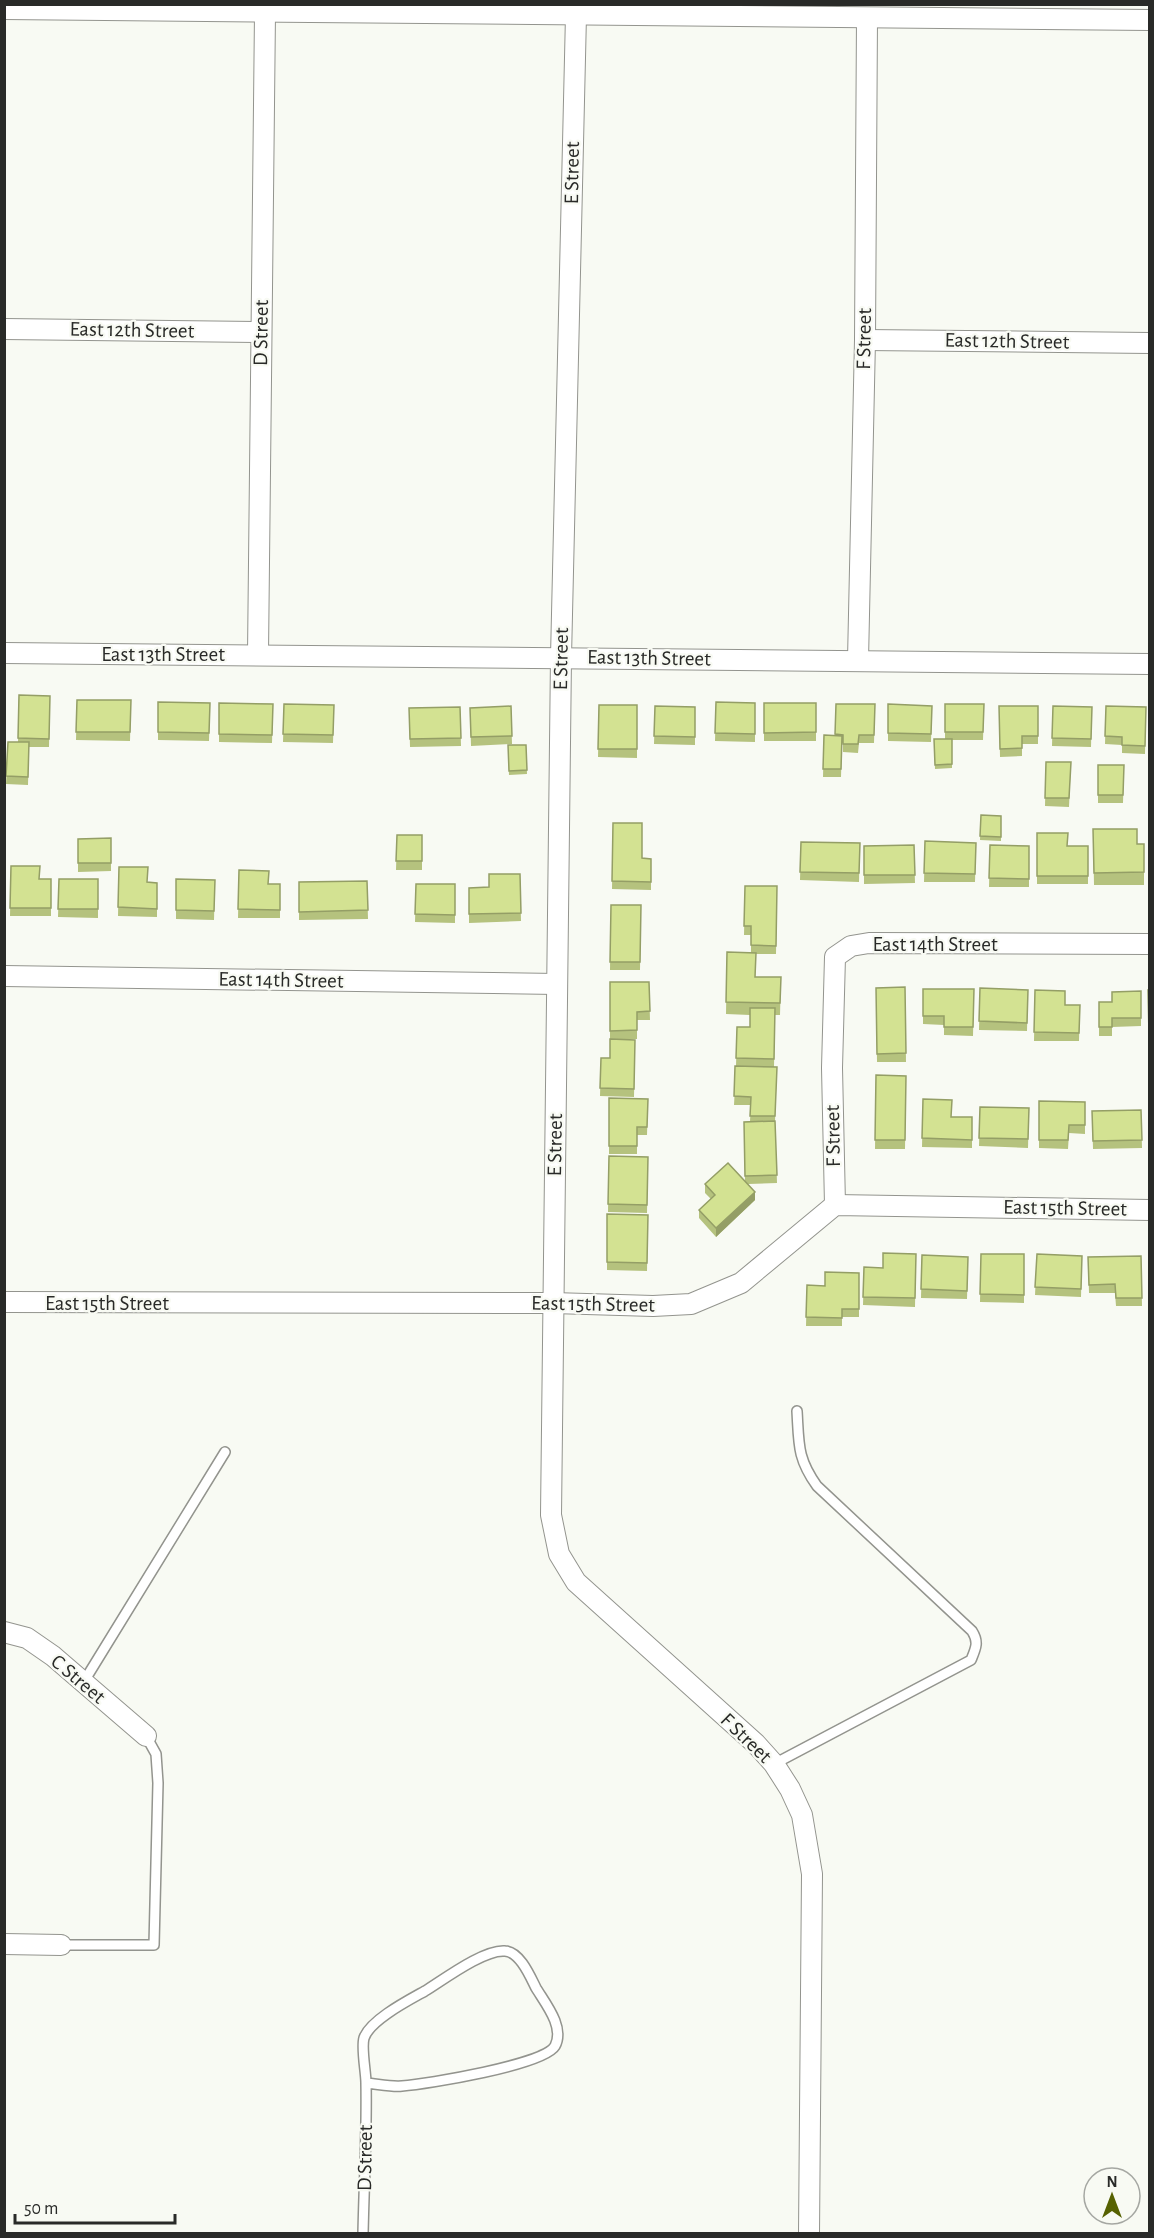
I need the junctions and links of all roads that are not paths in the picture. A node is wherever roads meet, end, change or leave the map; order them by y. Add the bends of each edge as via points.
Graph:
1 (4, 9) edge
2 (265, 13) junction
3 (576, 15) junction
4 (867, 18) junction
5 (1149, 20) edge
6 (4, 329) edge
7 (260, 332) junction
8 (864, 340) junction
9 (1149, 343) edge
10 (4, 653) edge
11 (258, 654) junction
12 (561, 657) junction
13 (858, 660) junction
14 (1149, 664) edge
15 (1149, 944) edge
16 (4, 976) edge
17 (556, 984) junction
18 (832, 1068) joint
19 (835, 1205) junction
20 (1149, 1210) edge
21 (4, 1302) edge
22 (553, 1303) junction
23 (797, 1411) dead end
24 (225, 1452) dead end
25 (4, 1632) edge
26 (83, 1683) junction
27 (146, 1736) joint
28 (774, 1764) junction
29 (4, 1944) edge
30 (61, 1945) joint
31 (366, 2083) junction
32 (363, 2234) edge
33 (809, 2234) edge

1 - 2 street
2 - 3 street
2 - 7 street, D Street
3 - 4 street
3 - 12 street, E Street
4 - 5 street
4 - 8 street, F Street
6 - 7 street, East 12th Street
7 - 11 street, D Street
8 - 9 street, East 12th Street
8 - 13 street, F Street
10 - 11 street, East 13th Street
11 - 12 street, East 13th Street
12 - 13 street, East 13th Street
12 - 17 street, E Street
13 - 14 street, East 13th Street
15 - 18 street, East 14th Street via 851,946 835,957
16 - 17 street, East 14th Street
17 - 22 street, E Street
18 - 19 street, F Street
19 - 20 street, East 15th Street
19 - 22 street, East 15th Street via 741,1283 692,1304
21 - 22 street, East 15th Street
22 - 28 street, F Street via 551,1515 559,1554 576,1582
23 - 28 lane via 800,1457 817,1486 972,1630 977,1646 971,1660
24 - 26 lane
25 - 26 street, C Street via 27,1638
26 - 27 street, C Street
27 - 30 lane via 156,1754 158,1783 154,1945
28 - 33 street, F Street via 802,1815 812,1874
29 - 30 street
31 - 31 lane, D Street via 364,2038 385,2014 494,1952 514,1953 555,2022 555,2045 540,2056 484,2073 401,2086
31 - 32 lane, D Street

